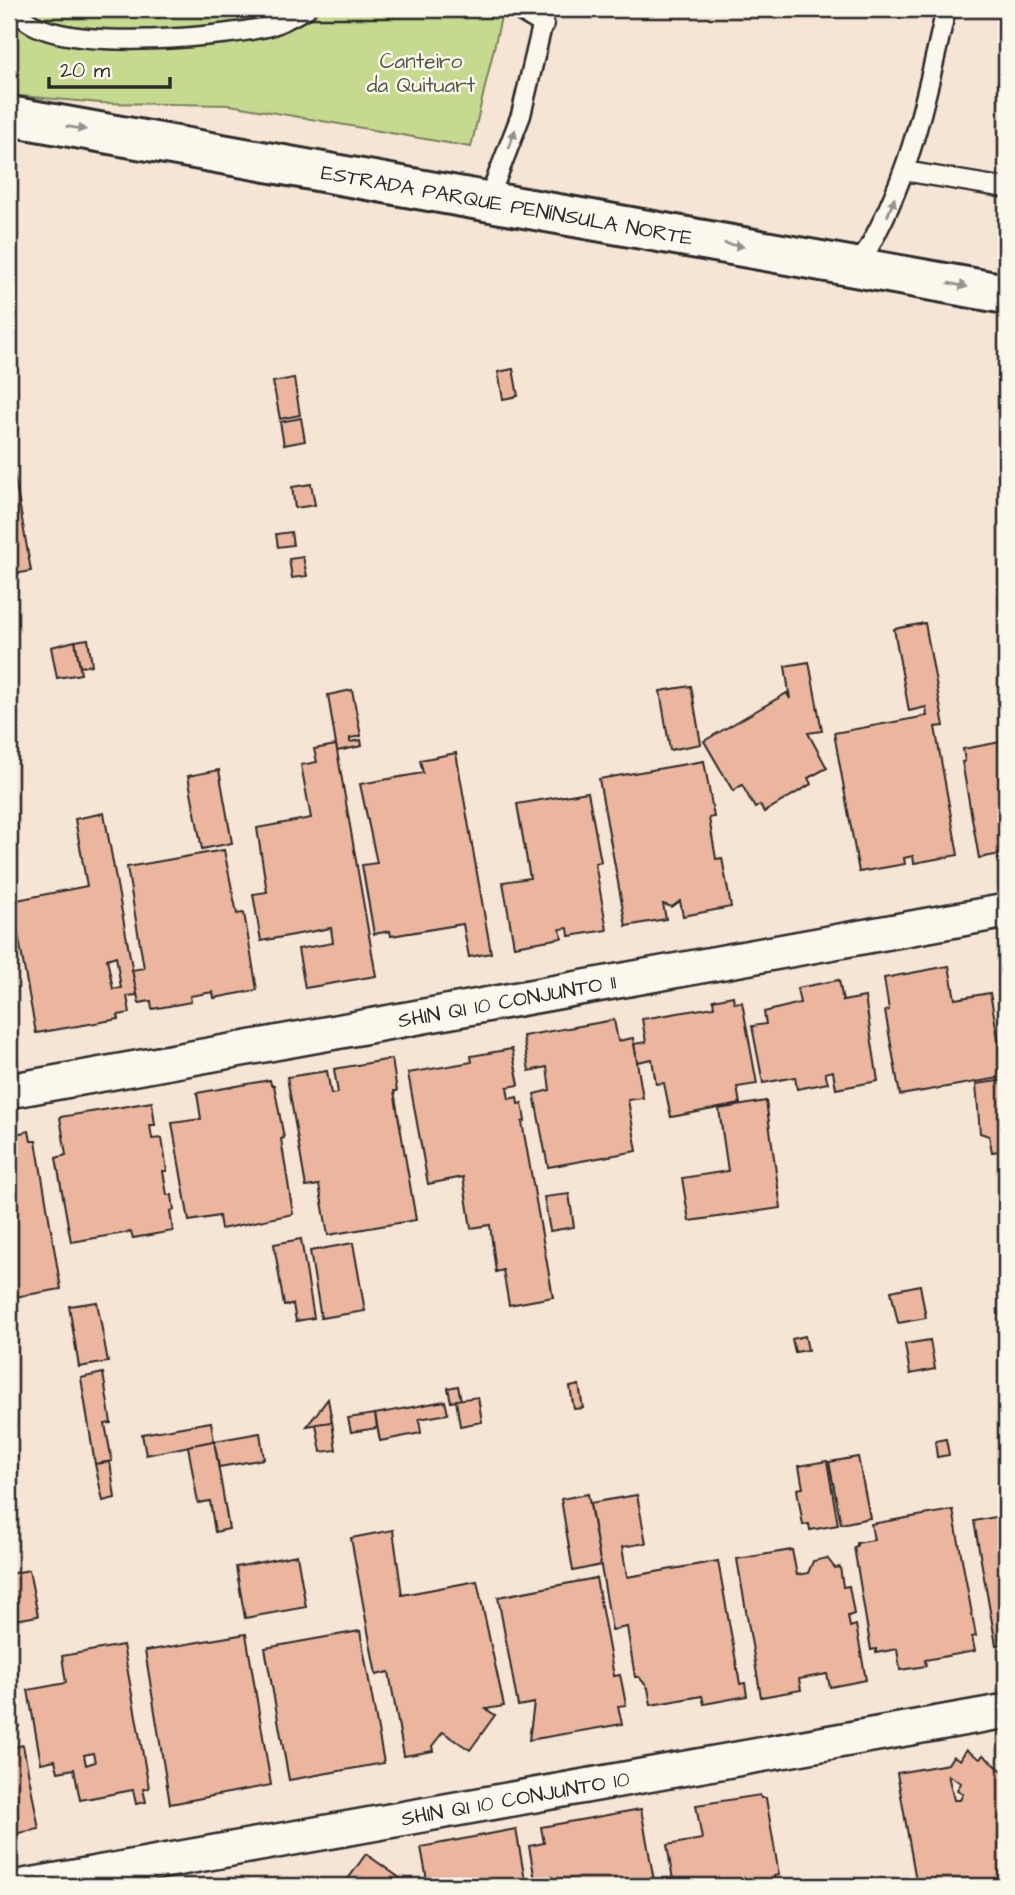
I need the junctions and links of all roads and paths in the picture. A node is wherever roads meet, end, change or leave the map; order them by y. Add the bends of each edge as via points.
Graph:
1 (17, 9) edge
2 (306, 9) edge
3 (517, 9) edge
4 (946, 9) edge
5 (545, 17) edge
6 (9, 116) edge
7 (904, 171) junction
8 (1006, 188) edge
9 (487, 203) junction
10 (858, 266) junction
11 (1006, 294) edge
12 (1006, 911) edge
13 (9, 1091) edge
14 (1006, 1711) edge
15 (24, 1886) edge

1 - 2 lane via 27,24 43,30 130,42 269,27
3 - 5 lane
4 - 7 lane via 922,116
9 -> 5 lane via 521,115
6 -> 9 main road, ESTRADA PARQUE PENÍNSULA NORTE
7 - 8 lane
10 -> 7 lane via 884,224
9 -> 10 main road, ESTRADA PARQUE PENÍNSULA NORTE
10 -> 11 main road, ESTRADA PARQUE PENÍNSULA NORTE
12 - 13 street, SHIN QI 10 CONJUNTO 11
14 - 15 street, SHIN QI 10 CONJUNTO 10

